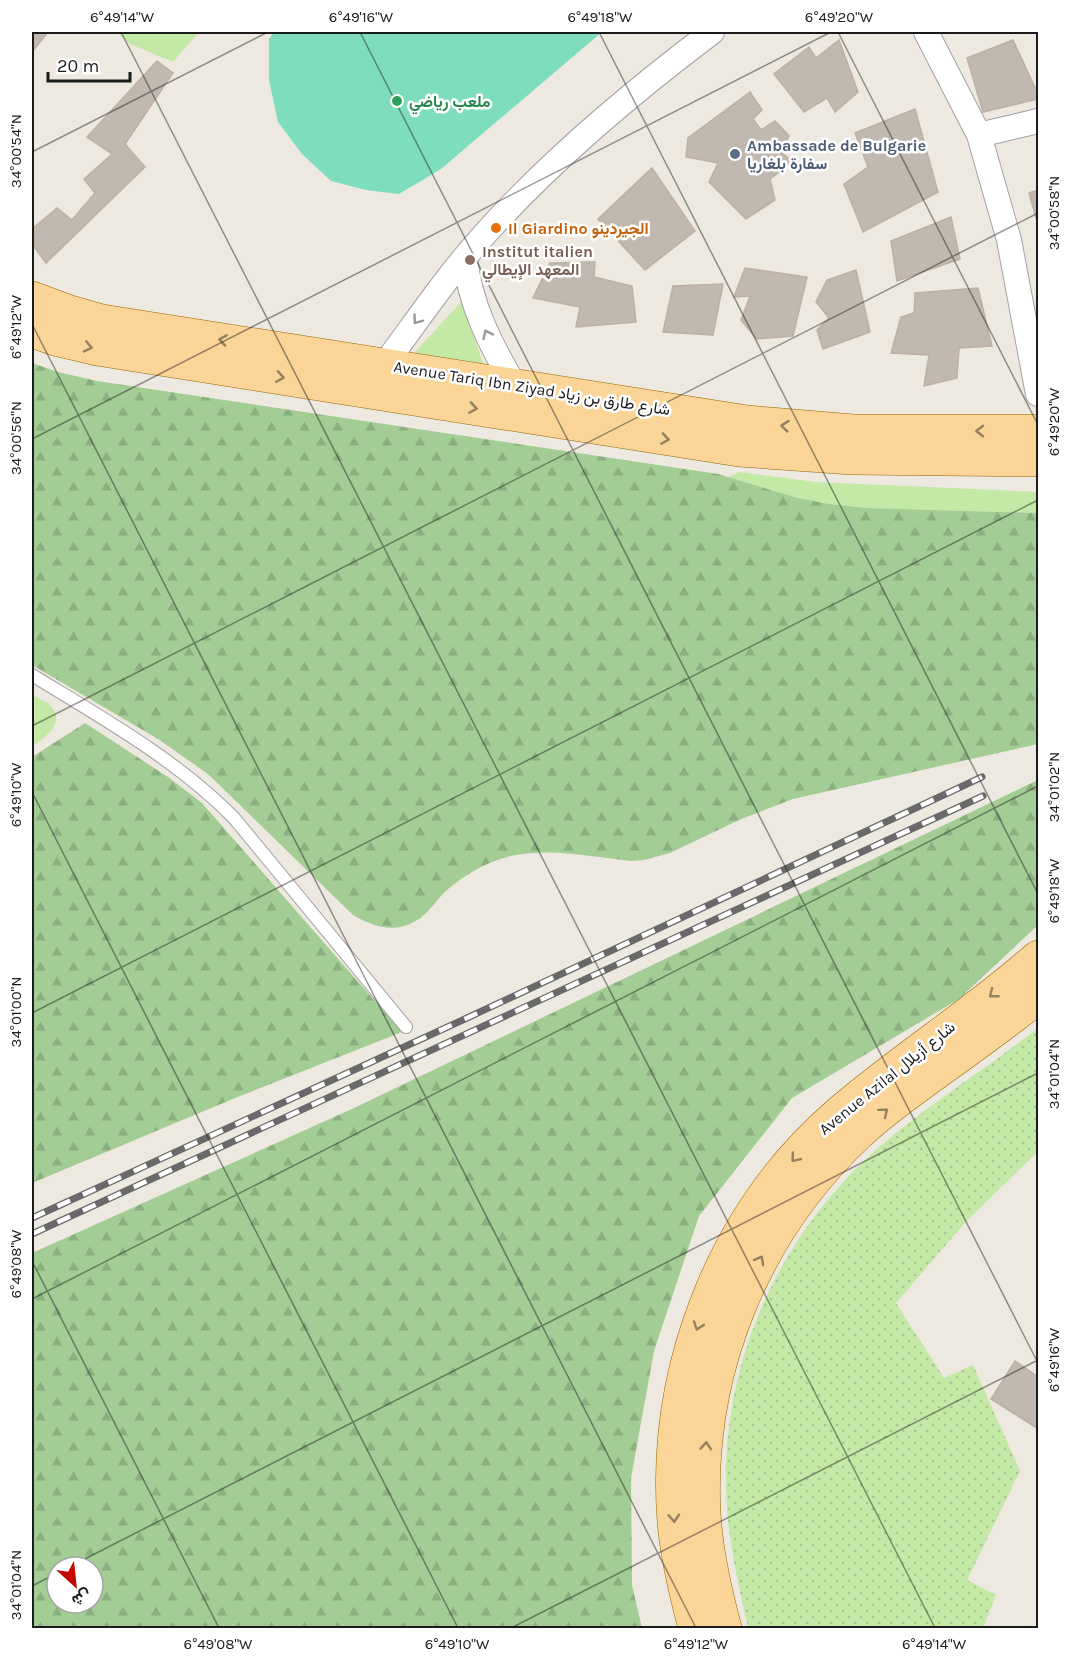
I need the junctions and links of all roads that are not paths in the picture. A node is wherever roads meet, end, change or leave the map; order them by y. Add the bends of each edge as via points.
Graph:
1 (712, 32) edge
2 (926, 32) edge
3 (1038, 121) edge
4 (979, 135) junction
5 (465, 256) junction
6 (32, 298) edge
7 (32, 331) edge
8 (384, 365) junction
9 (515, 386) junction
10 (1038, 394) edge
11 (1038, 431) edge
12 (1038, 460) edge
13 (32, 675) edge
14 (1038, 957) edge
15 (1038, 997) edge
16 (406, 1028) dead end
17 (695, 1629) edge
18 (725, 1629) edge

1 - 5 street via 635,92 547,169
2 - 4 street
3 - 4 street
4 - 10 street via 1009,240
5 -> 8 street
9 -> 5 street via 483,325 467,280
8 -> 6 main road, Avenue Tariq Ibn Ziyad شارع طارق بن زياد via 102,321
7 -> 12 main road, Avenue Tariq Ibn Ziyad شارع طارق بن زياد via 97,349 739,450 852,458
8 - 9 main road, Avenue Tariq Ibn Ziyad شارع طارق بن زياد
11 -> 9 main road, Avenue Tariq Ibn Ziyad شارع طارق بن زياد via 853,431 800,427
13 - 16 lane via 177,767 216,800
14 -> 17 main road, Avenue Azilal شارع أزيلال via 838,1114 776,1180 727,1257 692,1342 675,1432 674,1523
18 -> 15 main road, Avenue Azilal شارع أزيلال via 704,1514 707,1429 724,1346 756,1267 801,1196 858,1133

